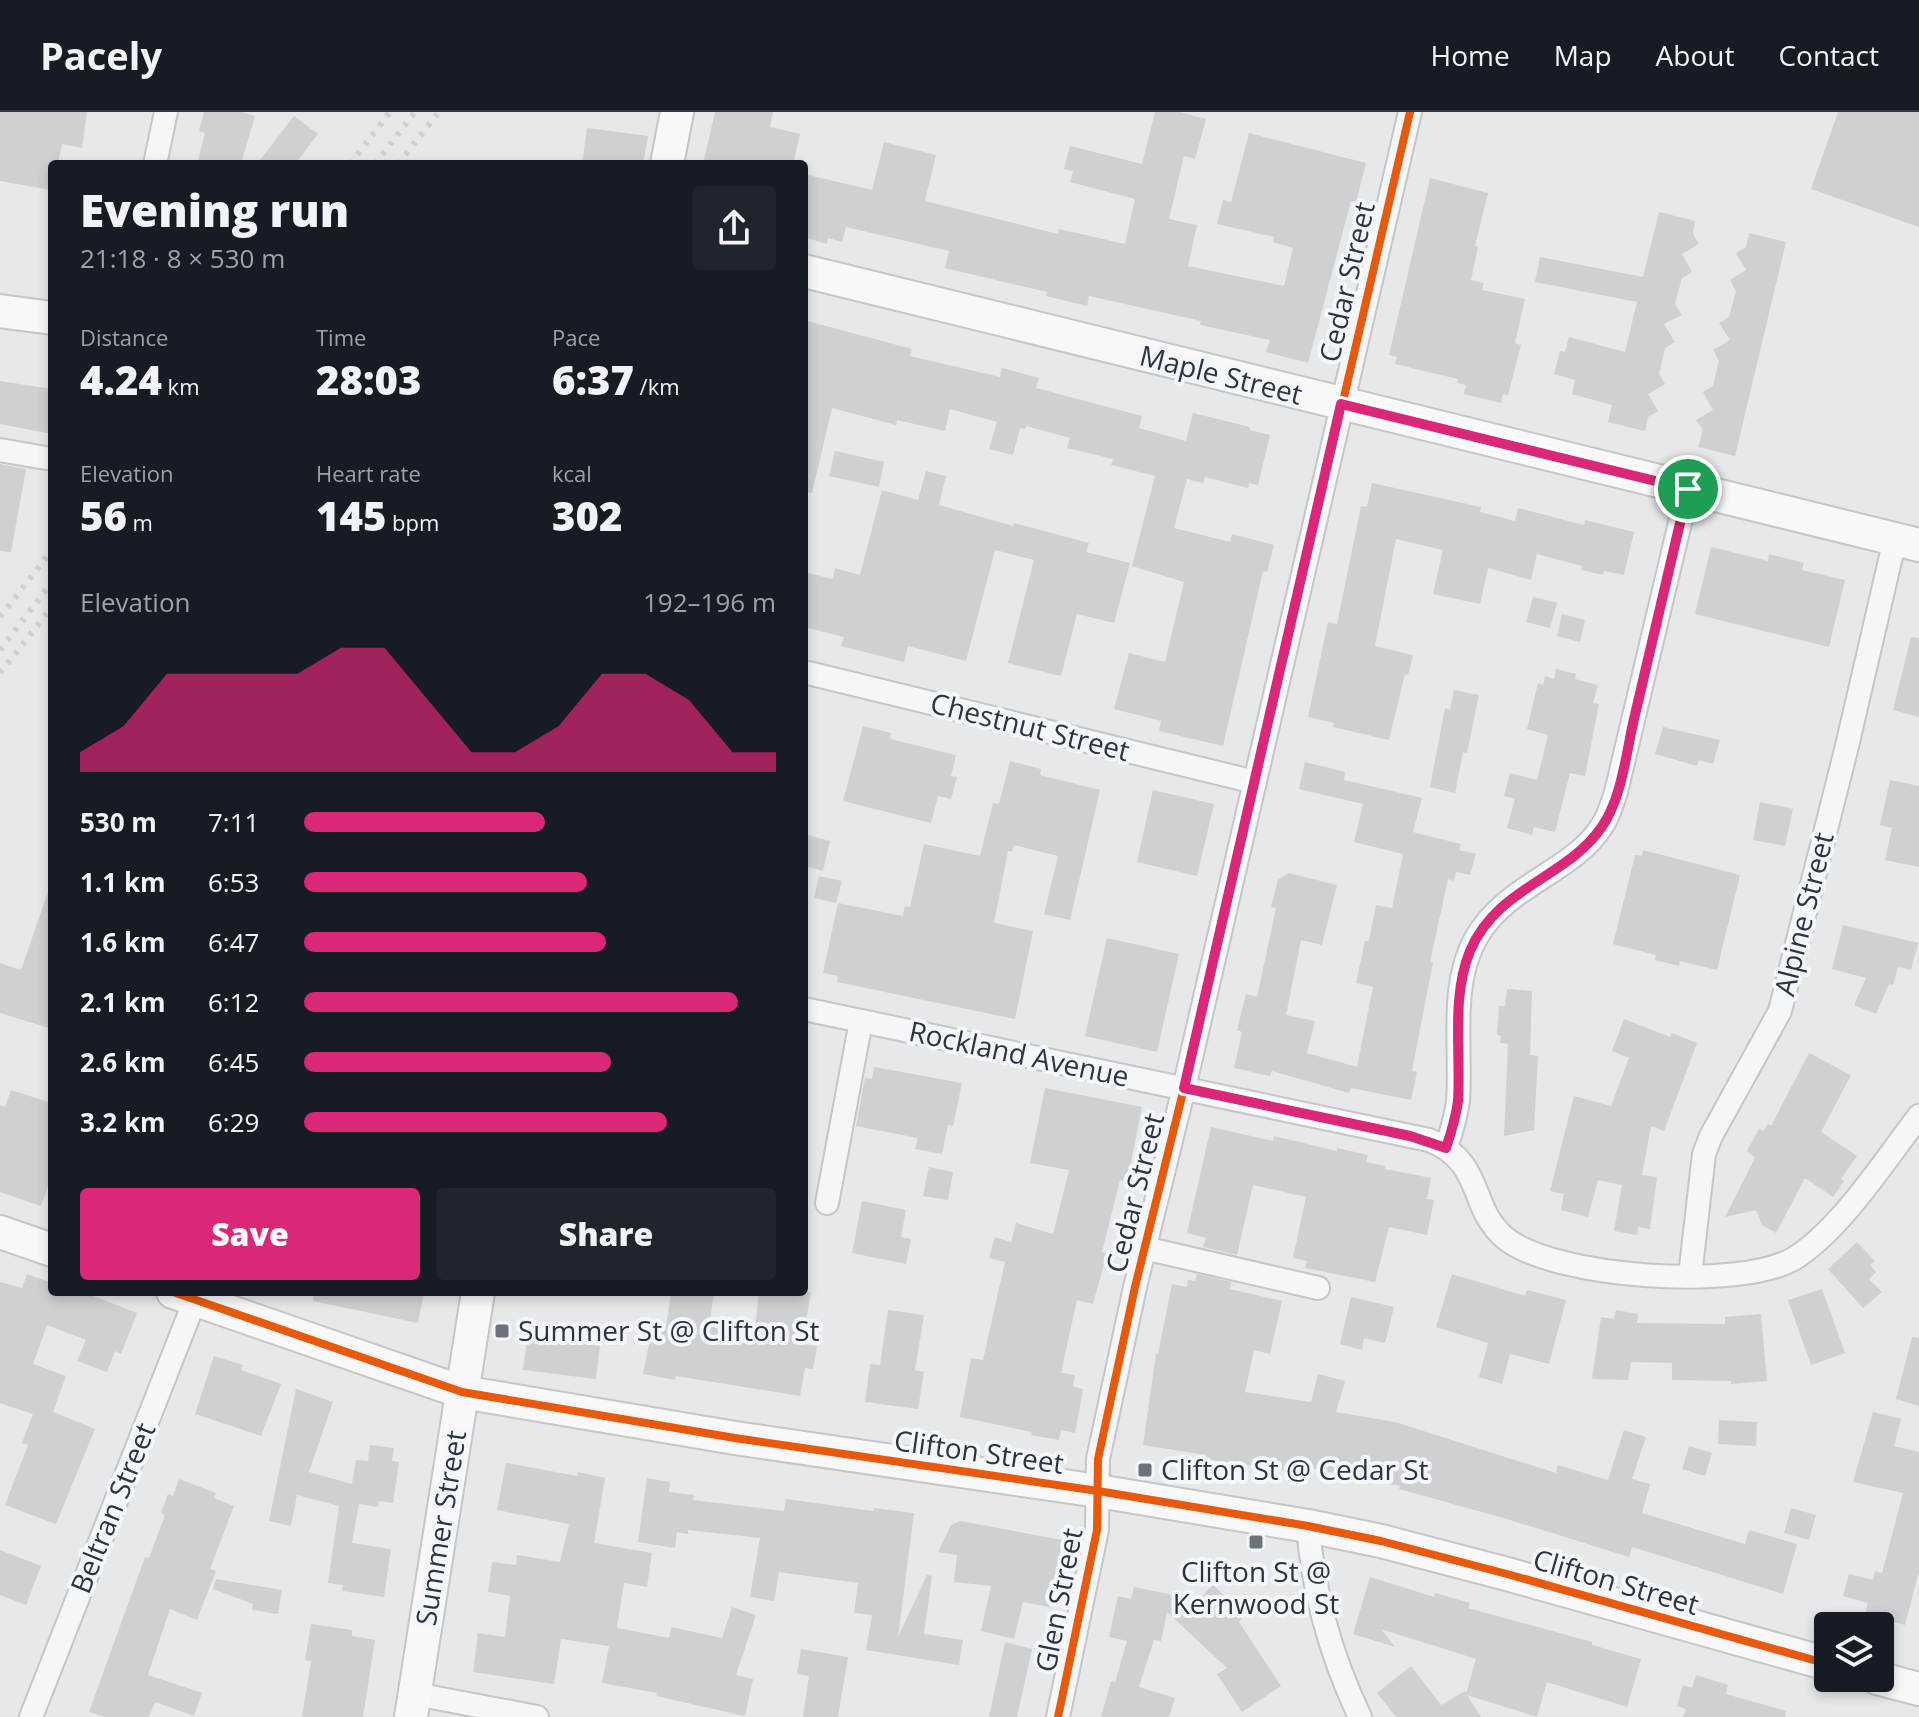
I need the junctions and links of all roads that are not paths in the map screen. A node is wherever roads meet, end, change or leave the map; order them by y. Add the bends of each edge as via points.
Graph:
1 (166, 112) edge
2 (677, 112) edge
3 (1410, 112) edge
4 (156, 160) edge
5 (668, 160) edge
6 (808, 272) edge
7 (0, 311) edge
8 (48, 317) edge
9 (1341, 404) junction
10 (0, 450) edge
11 (46, 458) dead end
12 (1688, 489) junction
13 (1907, 542) edge
14 (808, 673) edge
15 (1255, 782) junction
16 (808, 1010) edge
17 (861, 1021) junction
18 (1184, 1088) junction
19 (1919, 1116) edge
20 (1446, 1148) junction
21 (827, 1203) dead end
22 (0, 1232) edge
23 (1144, 1248) junction
24 (48, 1249) edge
25 (1690, 1276) junction
26 (1318, 1288) dead end
27 (184, 1296) edge
28 (477, 1296) edge
29 (462, 1392) junction
30 (1098, 1491) junction
31 (1308, 1526) junction
32 (1814, 1660) edge
33 (1894, 1682) edge
34 (1919, 1689) edge
35 (413, 1706) edge
36 (31, 1717) edge
37 (537, 1717) edge
38 (1058, 1717) edge
39 (1360, 1717) edge

1 - 4 street
2 - 5 street
3 - 9 street, Cedar Street
6 - 9 street, Maple Street
7 - 8 street
9 - 12 street, Maple Street
9 - 15 street, Cedar Street
10 - 11 street
12 - 13 street, Maple Street
12 - 20 street via 1607,818 1596,835 1564,862 1502,906 1469,955 1459,1007 1458,1100
13 - 25 street, Alpine Street via 1847,746 1780,1011 1704,1154
14 - 15 street, Chestnut Street
15 - 18 street, Cedar Street
16 - 17 street, Rockland Avenue
17 - 18 street, Rockland Avenue
17 - 21 street
18 - 20 street, Rockland Avenue
18 - 23 street, Cedar Street
19 - 25 street via 1833,1225 1793,1259 1747,1273
20 - 25 street via 1469,1172 1494,1227 1524,1250 1596,1269
22 - 24 street
23 - 26 street
23 - 30 street, Cedar Street via 1098,1459
27 - 29 street, Clifton Street
27 - 36 street, Beltran Street
28 - 29 street, Summer Street
29 - 30 street, Clifton Street
29 - 35 street, Summer Street
30 - 31 street, Clifton Street
30 - 38 street, Glen Street via 1097,1530
31 - 32 street, Clifton Street via 1507,1574
31 - 39 street via 1317,1595
33 - 34 street
35 - 37 street

